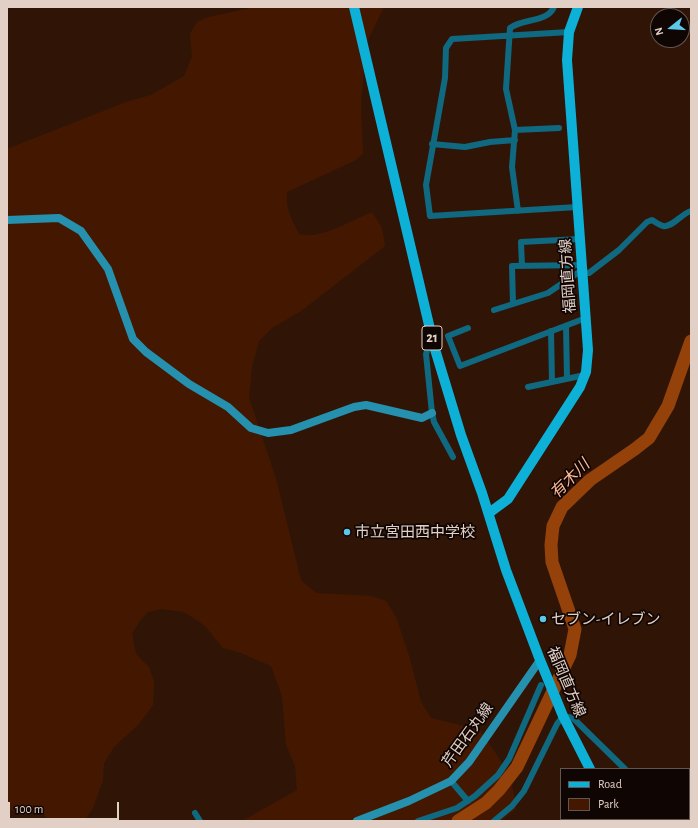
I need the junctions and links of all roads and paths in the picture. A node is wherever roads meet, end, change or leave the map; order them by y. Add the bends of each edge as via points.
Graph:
1 (354, 7) edge
2 (554, 7) edge
3 (578, 7) edge
4 (569, 32) junction
5 (510, 36) junction
6 (559, 128) dead end
7 (515, 130) junction
8 (515, 140) junction
9 (435, 144) junction
10 (577, 207) junction
11 (518, 211) junction
12 (691, 211) edge
13 (7, 220) edge
14 (580, 239) junction
15 (522, 266) junction
16 (582, 269) junction
17 (514, 304) junction
18 (494, 310) dead end
19 (586, 318) junction
20 (566, 326) junction
21 (468, 328) dead end
22 (551, 331) junction
23 (434, 346) junction
24 (585, 375) junction
25 (567, 378) junction
26 (552, 381) junction
27 (528, 387) dead end
28 (432, 413) junction
29 (454, 457) dead end
30 (489, 513) junction
31 (540, 660) junction
32 (540, 685) dead end
33 (562, 712) junction
34 (590, 768) edge
35 (624, 768) edge
36 (451, 780) junction
37 (468, 801) junction
38 (195, 813) dead end
39 (200, 821) edge
40 (357, 821) edge
41 (418, 821) edge
42 (494, 821) edge

1 - 23 main road, 福岡直方線 / 21
2 - 5 street via 552,12 539,19 516,24 510,28
3 - 4 main road, 福岡直方線
4 - 5 street
4 - 10 main road, 福岡直方線 via 567,60
5 - 7 street via 506,89
5 - 9 street via 452,40 446,48 445,78
6 - 7 street
7 - 8 street
8 - 9 street via 465,147
8 - 11 street via 512,167
9 - 11 street via 426,185 430,216
10 - 11 street
10 - 14 main road, 福岡直方線
12 - 16 street via 669,226 662,226 652,220 647,222 619,250 590,273
13 - 28 street via 59,218 81,231 108,269 133,340 189,384 228,407 251,428 268,433 291,430 366,404 422,418
14 - 15 street via 521,242
14 - 16 main road, 福岡直方線
15 - 16 street
15 - 17 street via 512,266
16 - 17 street via 548,293
16 - 19 main road, 福岡直方線
17 - 18 street
19 - 20 street
19 - 24 main road, 福岡直方線 via 588,350
20 - 22 street
20 - 25 street
21 - 22 street via 448,336 460,366
22 - 26 street
23 - 28 street via 428,347 426,354
23 - 30 main road, 福岡直方線 / 21 via 461,435
24 - 25 street
24 - 30 main road, 福岡直方線 via 508,499
25 - 26 street
26 - 27 street
28 - 29 street via 434,422
30 - 31 main road, 福岡直方線 / 21 via 506,570
31 - 33 main road, 福岡直方線 / 21
31 - 36 street, 芹田石丸線 via 469,762
32 - 37 street via 509,759 498,775
33 - 34 main road, 福岡直方線 / 21
33 - 35 street via 573,718
33 - 42 street via 524,791 512,806
36 - 37 street
36 - 40 street, 芹田石丸線 via 409,801
37 - 41 street via 441,814
38 - 39 street

